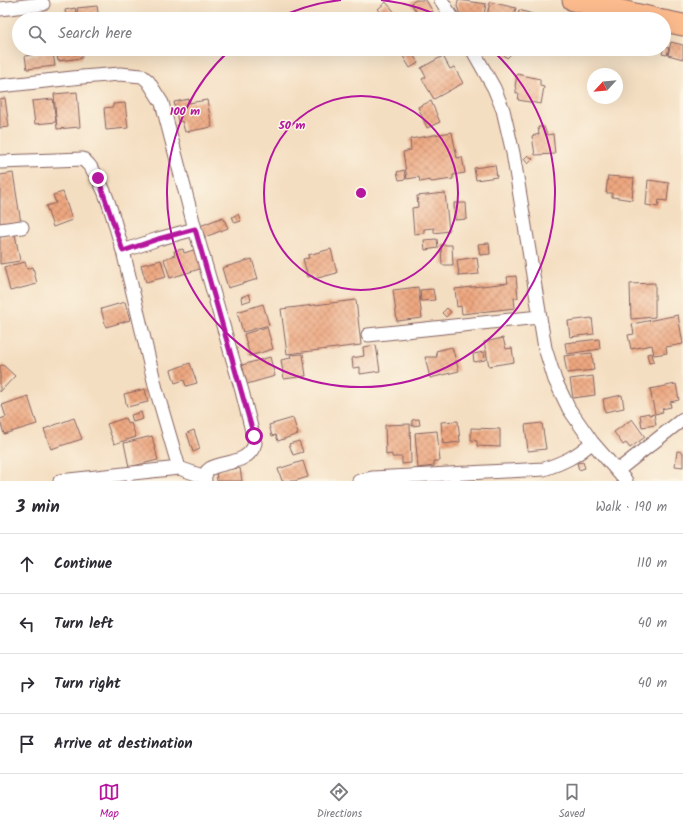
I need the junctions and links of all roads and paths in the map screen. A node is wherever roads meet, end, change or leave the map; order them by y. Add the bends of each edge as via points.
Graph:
1 (442, 0) edge
2 (573, 0) edge
3 (43, 4) dead end
4 (0, 9) edge
5 (449, 12) edge
6 (626, 12) edge
7 (671, 22) edge
8 (683, 25) edge
9 (476, 56) edge
10 (0, 86) edge
11 (0, 162) edge
12 (22, 227) dead end
13 (195, 229) junction
14 (0, 230) edge
15 (123, 251) junction
16 (539, 317) junction
17 (368, 335) dead end
18 (683, 419) edge
19 (592, 442) junction
20 (178, 468) junction
21 (617, 470) junction
22 (544, 475) edge
23 (205, 479) edge
24 (60, 481) edge
25 (359, 481) edge
26 (626, 481) edge

1 - 5 street
2 - 6 highway
3 - 4 street
7 - 8 highway
9 - 16 street via 503,110
10 - 13 street via 82,76 142,76 162,103
11 - 15 street via 83,159 98,178
12 - 14 street
13 - 15 street
13 - 23 street via 255,443 244,459 212,467
15 - 20 street
16 - 17 street
16 - 19 street via 555,380 569,409
18 - 21 street
19 - 21 street
19 - 22 street via 582,452
20 - 23 street
20 - 24 street
21 - 26 street
22 - 25 street via 372,478

